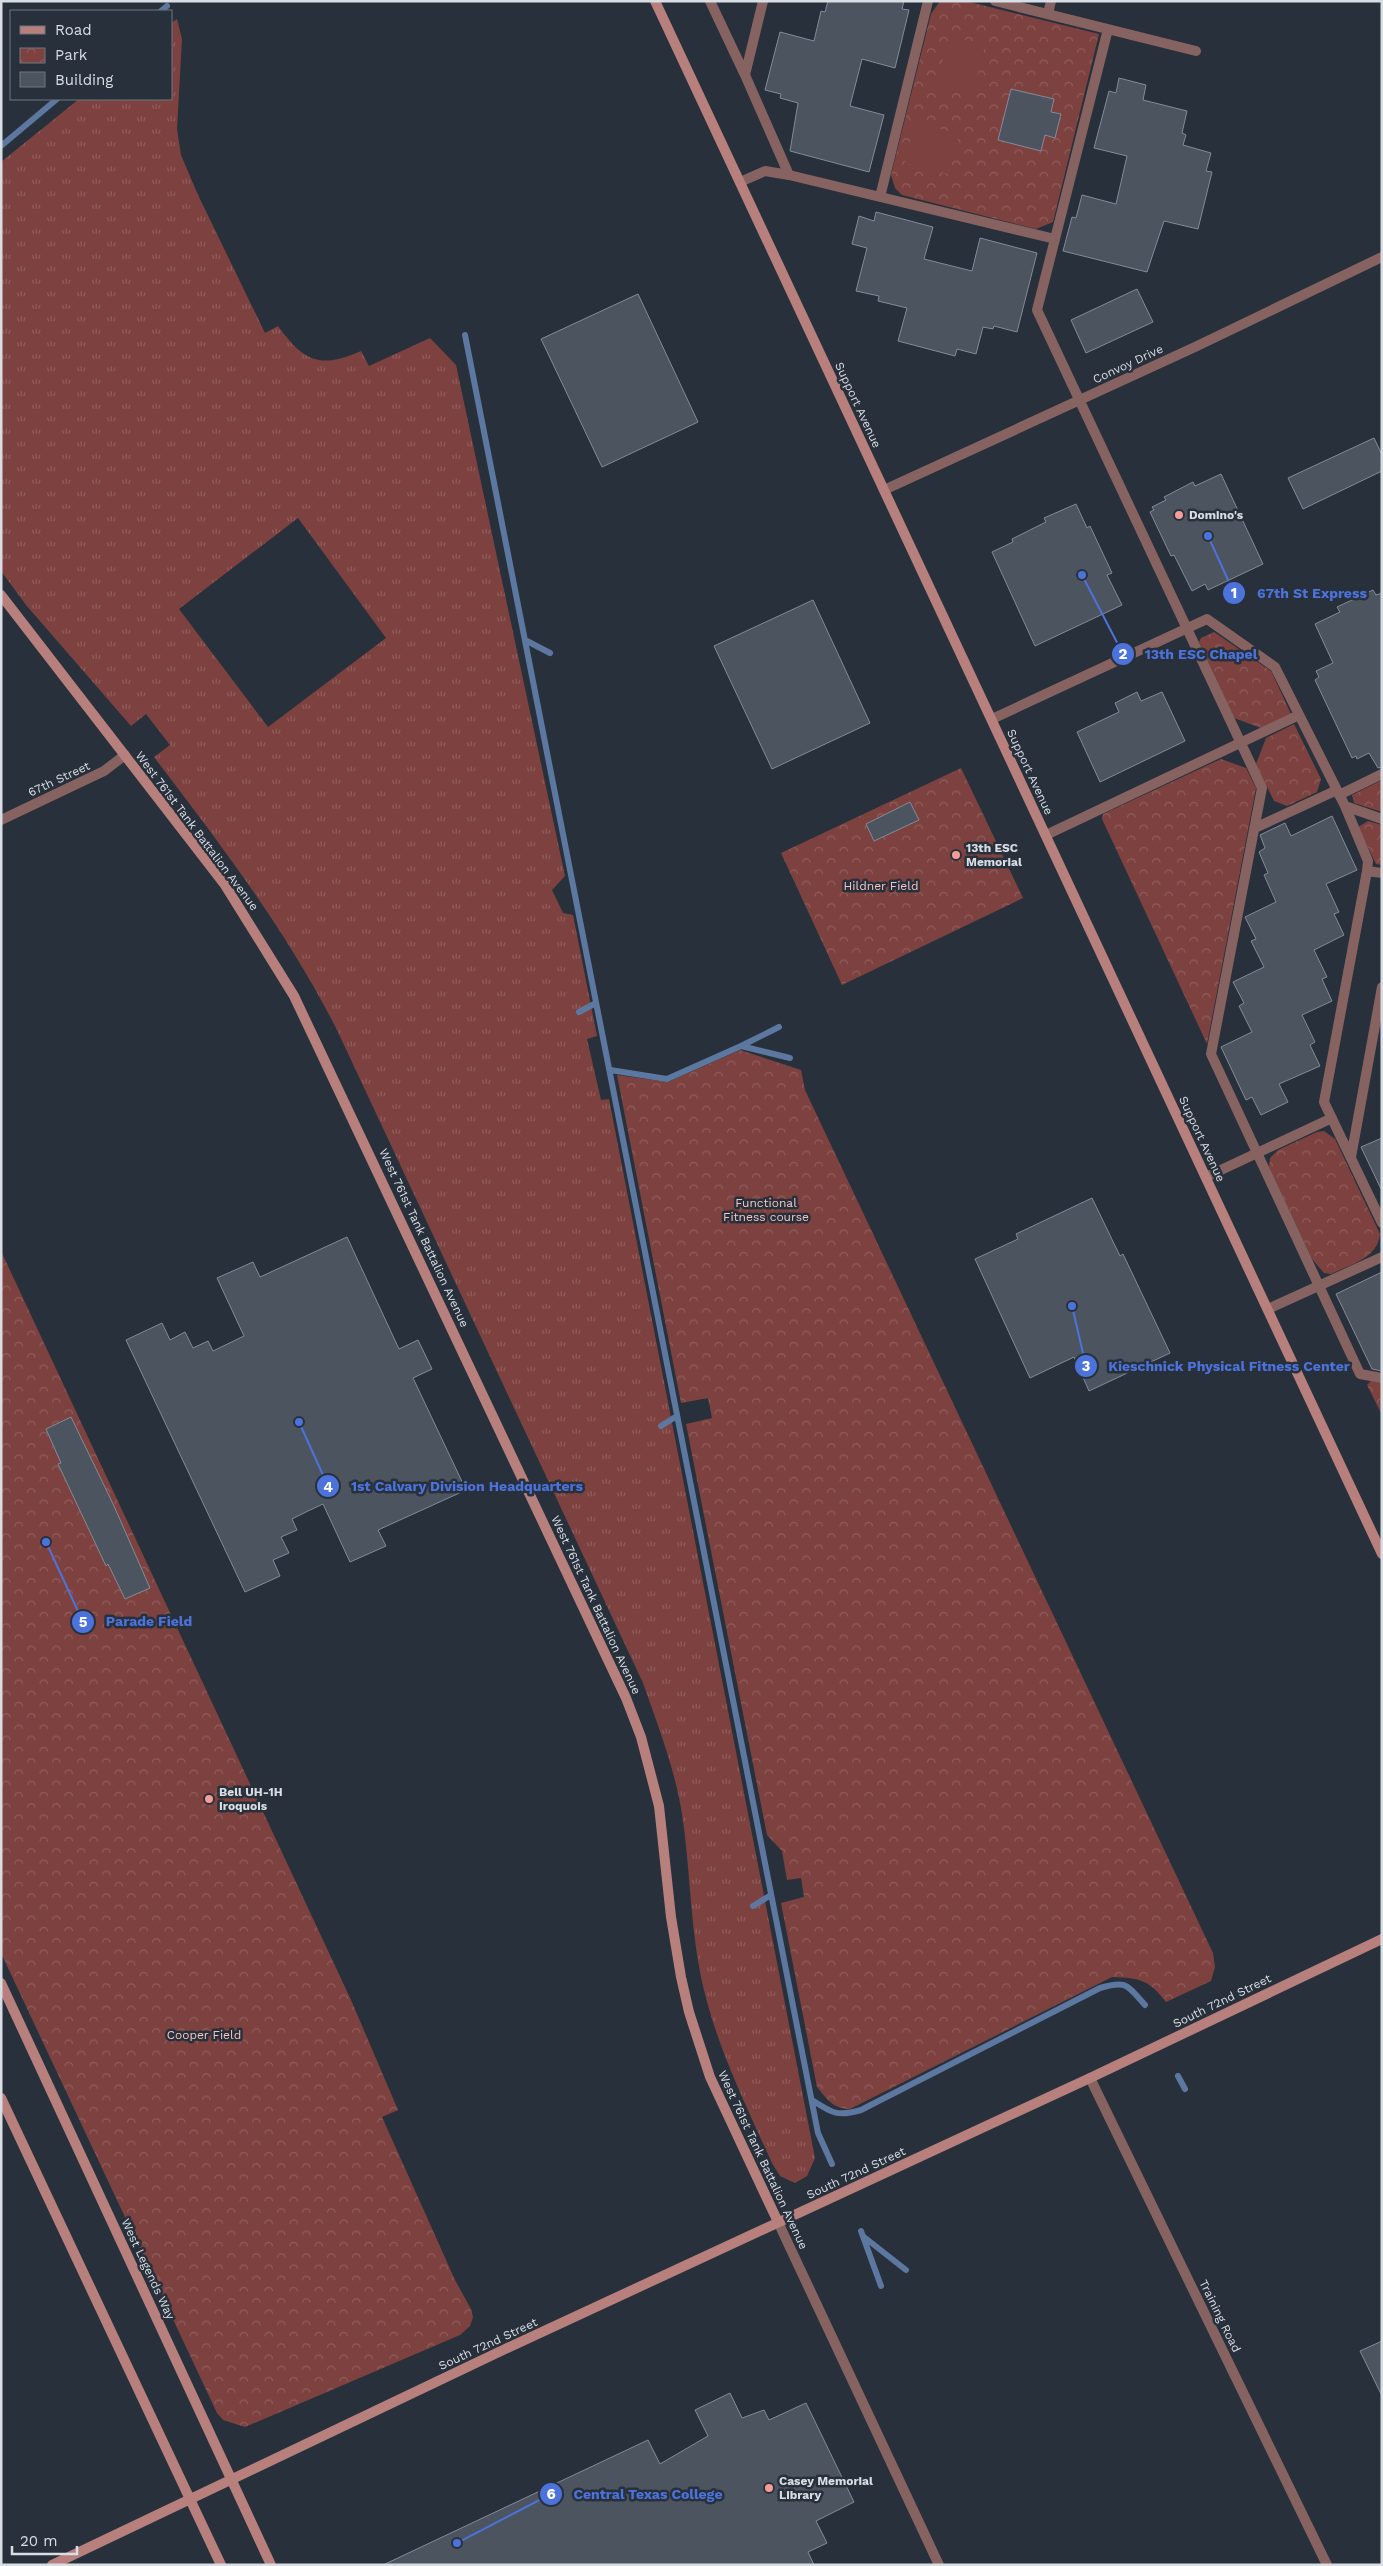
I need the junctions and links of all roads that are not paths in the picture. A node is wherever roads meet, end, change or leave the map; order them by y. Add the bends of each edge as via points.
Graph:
1 (655, 1) edge
2 (710, 1) edge
3 (763, 1) edge
4 (928, 1) edge
5 (995, 1) edge
6 (1051, 1) edge
7 (1048, 14) junction
8 (1108, 29) junction
9 (1196, 51) dead end
10 (745, 75) junction
11 (789, 175) junction
12 (740, 182) junction
13 (880, 197) junction
14 (1055, 239) junction
15 (1382, 257) edge
16 (1080, 399) junction
17 (884, 490) junction
18 (1, 596) edge
19 (1187, 628) junction
20 (1299, 715) junction
21 (992, 719) junction
22 (1241, 742) junction
23 (125, 755) junction
24 (1382, 774) edge
25 (1338, 792) junction
26 (1345, 806) junction
27 (1382, 819) edge
28 (1, 820) edge
29 (1255, 828) junction
30 (1046, 835) junction
31 (1367, 871) junction
32 (1382, 873) edge
33 (1382, 987) edge
34 (1332, 1118) junction
35 (1257, 1153) junction
36 (1351, 1157) junction
37 (1206, 1177) junction
38 (1382, 1223) edge
39 (1382, 1257) edge
40 (1319, 1286) junction
41 (1268, 1310) junction
42 (1382, 1378) edge
43 (1382, 1554) edge
44 (1382, 1939) edge
45 (1, 1984) edge
46 (1090, 2078) junction
47 (1, 2098) edge
48 (778, 2222) junction
49 (232, 2480) junction
50 (189, 2500) junction
51 (52, 2565) edge
52 (221, 2565) edge
53 (271, 2565) edge
54 (939, 2565) edge
55 (1327, 2565) edge

1 - 12 street, Support Avenue
2 - 10 street
3 - 10 street
4 - 13 street
5 - 7 street
6 - 7 street
7 - 8 street
8 - 9 street
8 - 14 street
10 - 11 street
11 - 12 street via 765,171
11 - 13 street
12 - 17 street, Support Avenue
13 - 14 street
14 - 16 street via 1037,310
15 - 16 street, Convoy Drive
16 - 17 street, Convoy Drive
16 - 19 street
17 - 21 street, Support Avenue
18 - 23 street, West 761st Tank Battalion Avenue
19 - 20 street via 1207,619 1276,667
19 - 21 street
19 - 22 street
20 - 22 street
20 - 25 street
21 - 30 street, Support Avenue
22 - 29 street via 1262,788
22 - 30 street
23 - 28 street, 67th Street via 104,771
23 - 48 street, West 761st Tank Battalion Avenue via 226,885 294,996 626,1698 641,1737 659,1806 671,1917 689,2012 710,2078
24 - 25 street
25 - 26 street
25 - 29 street
26 - 27 street
26 - 31 street via 1368,861
29 - 35 street via 1211,1054
30 - 37 street, Support Avenue
31 - 32 street
31 - 34 street via 1324,1102
33 - 36 street
34 - 35 street
34 - 36 street
35 - 37 street
35 - 40 street
36 - 38 street
37 - 41 street, Support Avenue
39 - 40 street
40 - 41 street
40 - 42 street via 1360,1374
41 - 43 street, Support Avenue
44 - 46 street, South 72nd Street
45 - 49 street, West Legends Way
46 - 48 street, South 72nd Street
46 - 55 street, Training Road
47 - 50 street
48 - 49 street, South 72nd Street
48 - 54 street, West 761st Tank Battalion Avenue
49 - 50 street, South 72nd Street
49 - 53 street, West Legends Way
50 - 51 street, South 72nd Street
50 - 52 street

